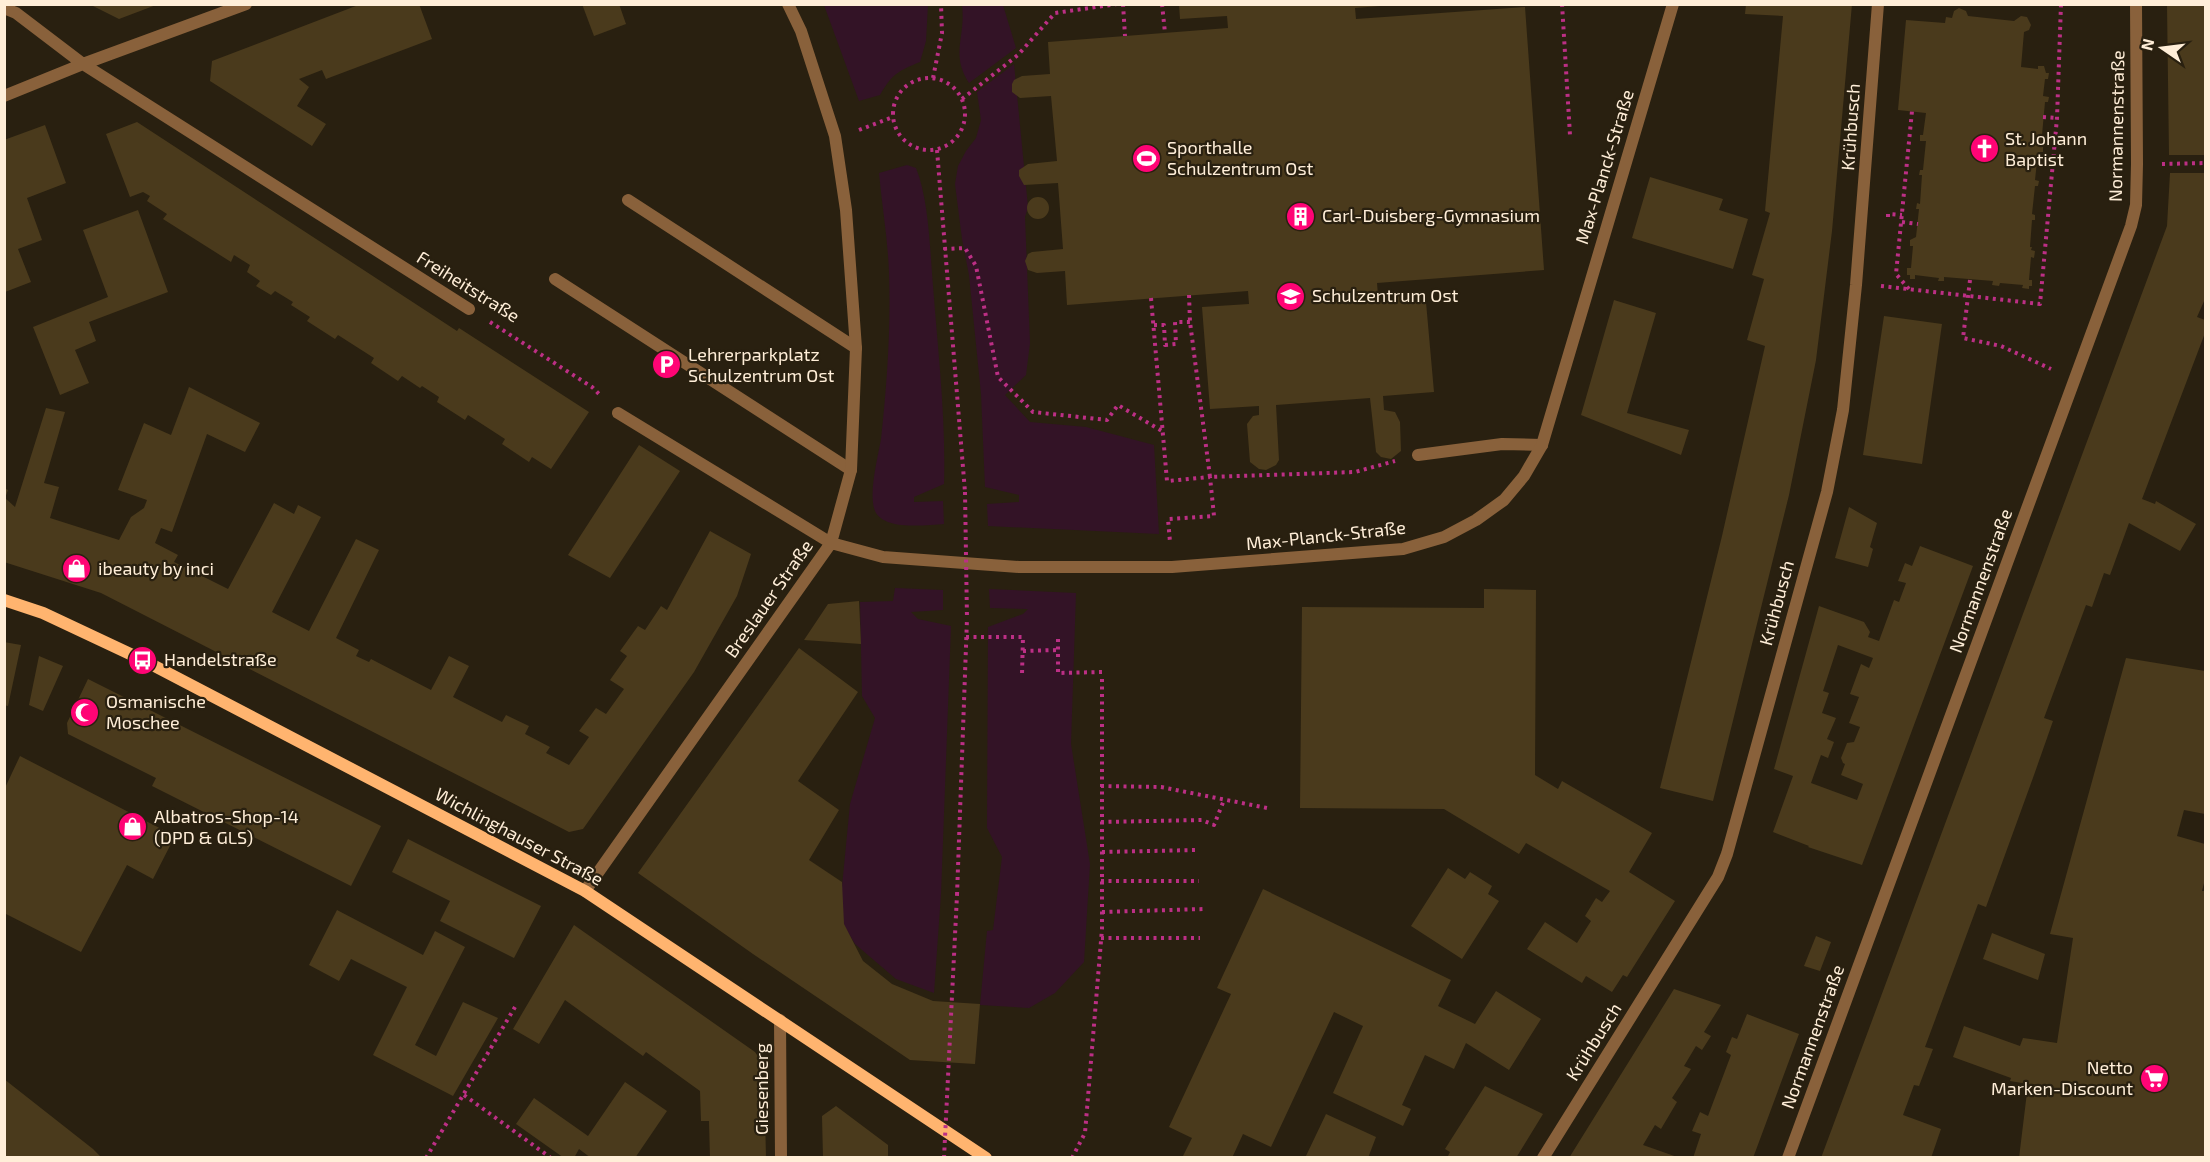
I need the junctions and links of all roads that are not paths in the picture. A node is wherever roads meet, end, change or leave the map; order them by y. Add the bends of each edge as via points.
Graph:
1 (246, 4) edge
2 (788, 4) edge
3 (1672, 4) edge
4 (1878, 4) edge
5 (2136, 4) edge
6 (4, 8) edge
7 (83, 64) junction
8 (4, 96) edge
9 (628, 200) dead end
10 (555, 279) dead end
11 (469, 309) road end
12 (856, 348) junction
13 (618, 413) road end
14 (1542, 445) junction
15 (1419, 455) road end
16 (851, 470) junction
17 (831, 543) junction
18 (4, 600) edge
19 (585, 891) junction
20 (780, 1020) junction
21 (781, 1158) edge
22 (986, 1158) edge
23 (1543, 1158) edge
24 (1788, 1158) edge

1 - 7 street
2 - 12 street, Breslauer Straße via 801,31 835,136 846,210
3 - 14 street, Max-Planck-Straße
4 - 23 street, Krühbusch via 1843,410 1827,492 1727,854 1718,877
5 - 24 street, Normannenstraße via 2137,164 2131,226
6 - 7 street, Freiheitstraße
7 - 8 street
7 - 11 street, Freiheitstraße
9 - 12 street
10 - 16 street
12 - 16 street, Breslauer Straße
13 - 17 street
14 - 15 street via 1502,444
14 - 17 street, Max-Planck-Straße via 1504,500 1444,537 1403,549 1172,567 1019,567 883,557
16 - 17 street, Breslauer Straße
17 - 19 street, Breslauer Straße
18 - 19 street, Wichlinghauser Straße via 43,613 134,655
19 - 20 street, Wichlinghauser Straße
20 - 21 street, Giesenberg
20 - 22 street, Wichlinghauser Straße

